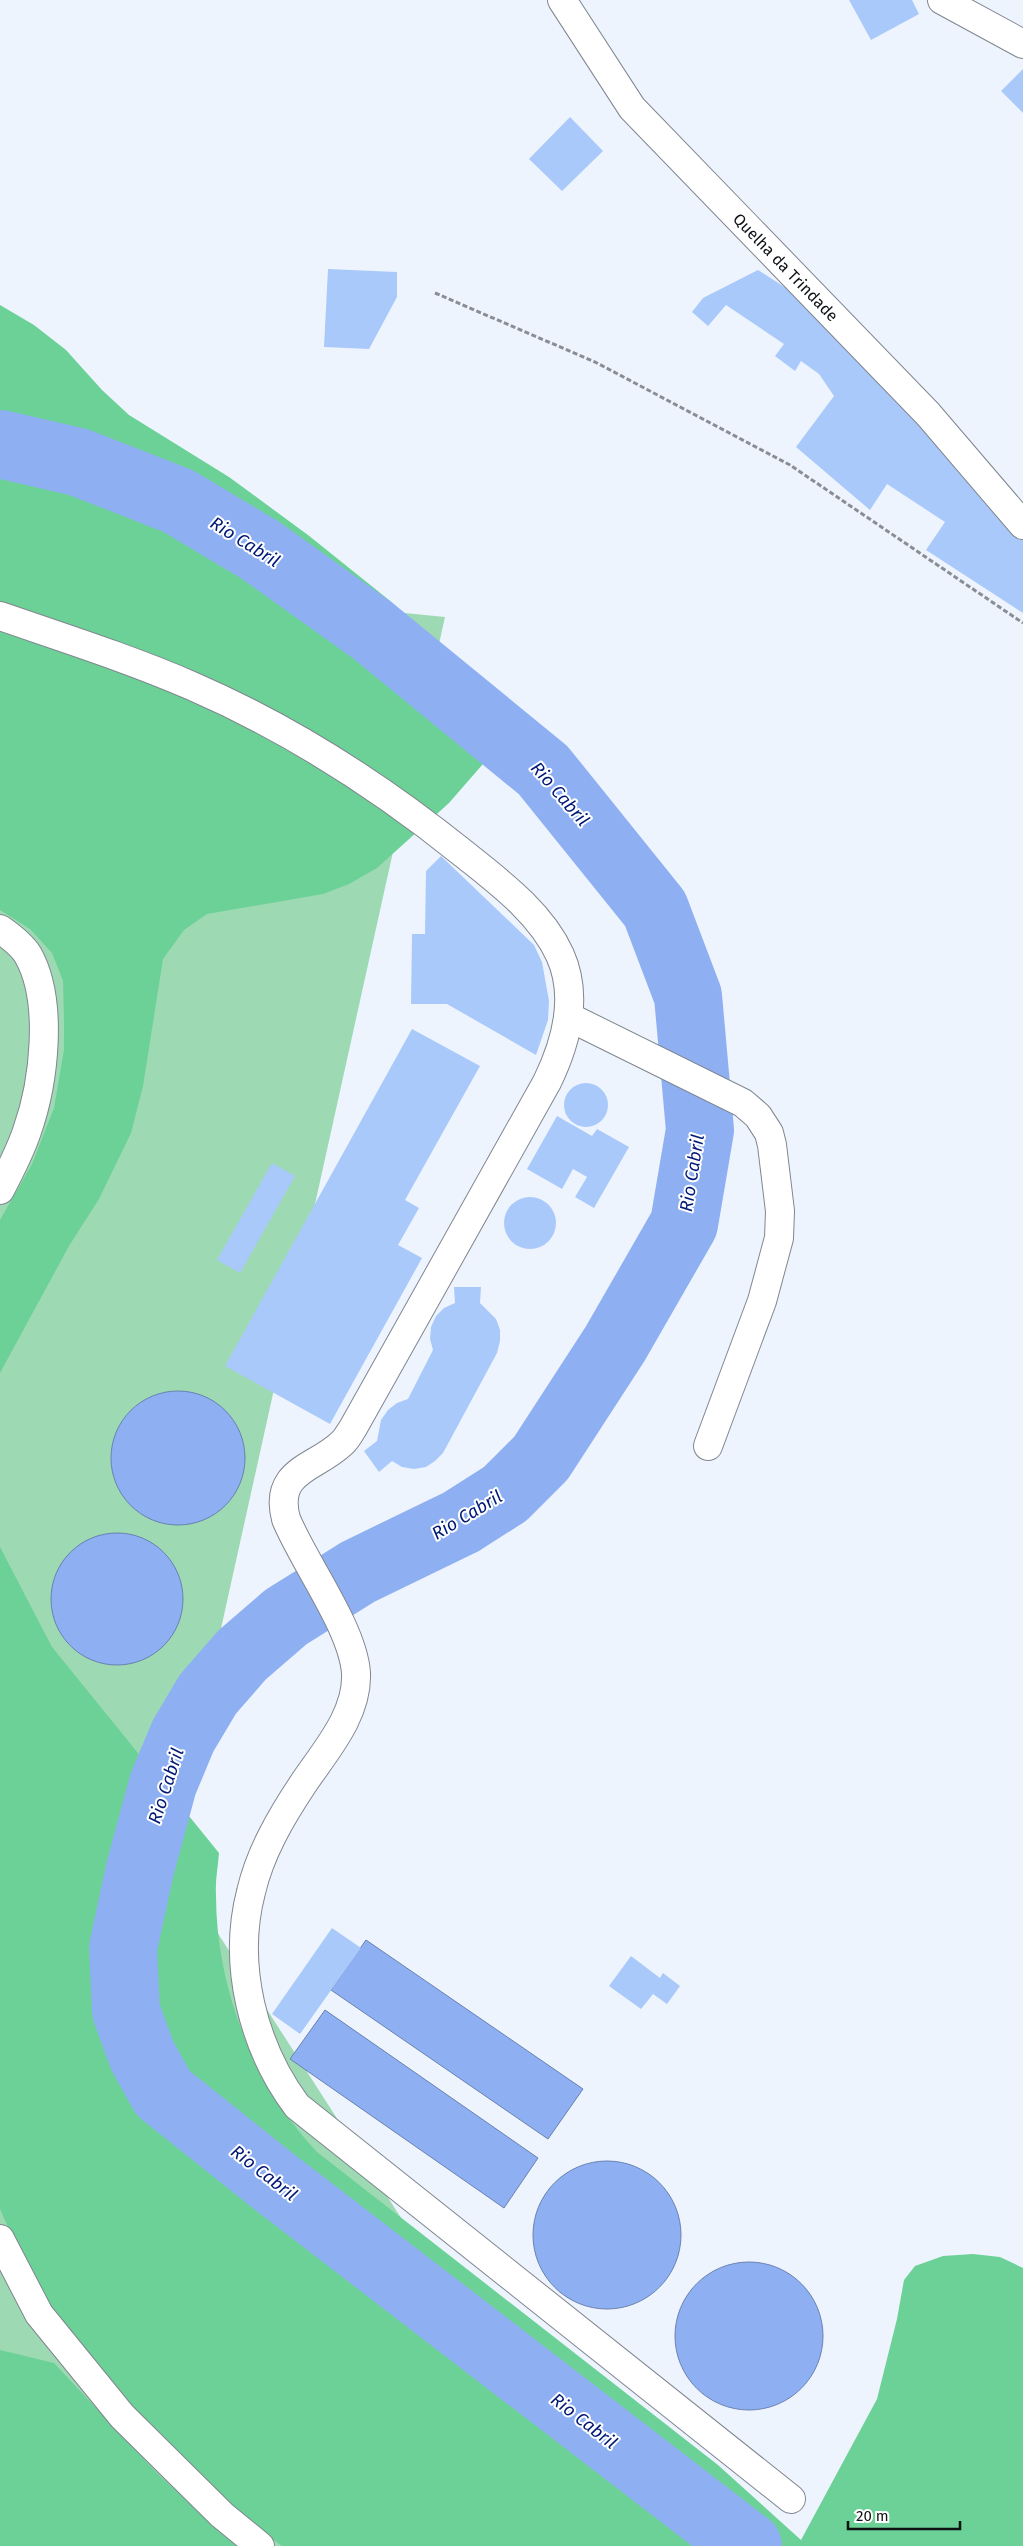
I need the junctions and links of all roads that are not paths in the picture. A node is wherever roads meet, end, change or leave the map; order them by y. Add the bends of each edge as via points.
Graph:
1 (562, 0) edge
2 (942, 0) edge
3 (1023, 44) edge
4 (1023, 525) edge
5 (0, 616) edge
6 (0, 929) edge
7 (569, 1017) junction
8 (0, 1190) edge
9 (708, 1446) dead end
10 (0, 2239) edge
11 (791, 2499) dead end
12 (260, 2546) edge

1 - 4 street, Quelha da Trindade via 632,108 928,414
2 - 3 street
5 - 7 street via 140,665 241,709 322,755 426,823 495,879 552,940 567,978
6 - 8 street via 27,953 36,973 42,994 43,1042 28,1129
7 - 9 street via 743,1103 763,1124 772,1146 779,1192 779,1238 762,1301
7 - 11 street via 557,1062 547,1082 357,1421 341,1445 308,1464 288,1485 285,1493 284,1510 290,1530 344,1634 356,1674 350,1710 274,1832 255,1876 247,1907 247,1983 256,2030 268,2062 287,2093 309,2118
10 - 12 street via 39,2314 122,2416 222,2515

